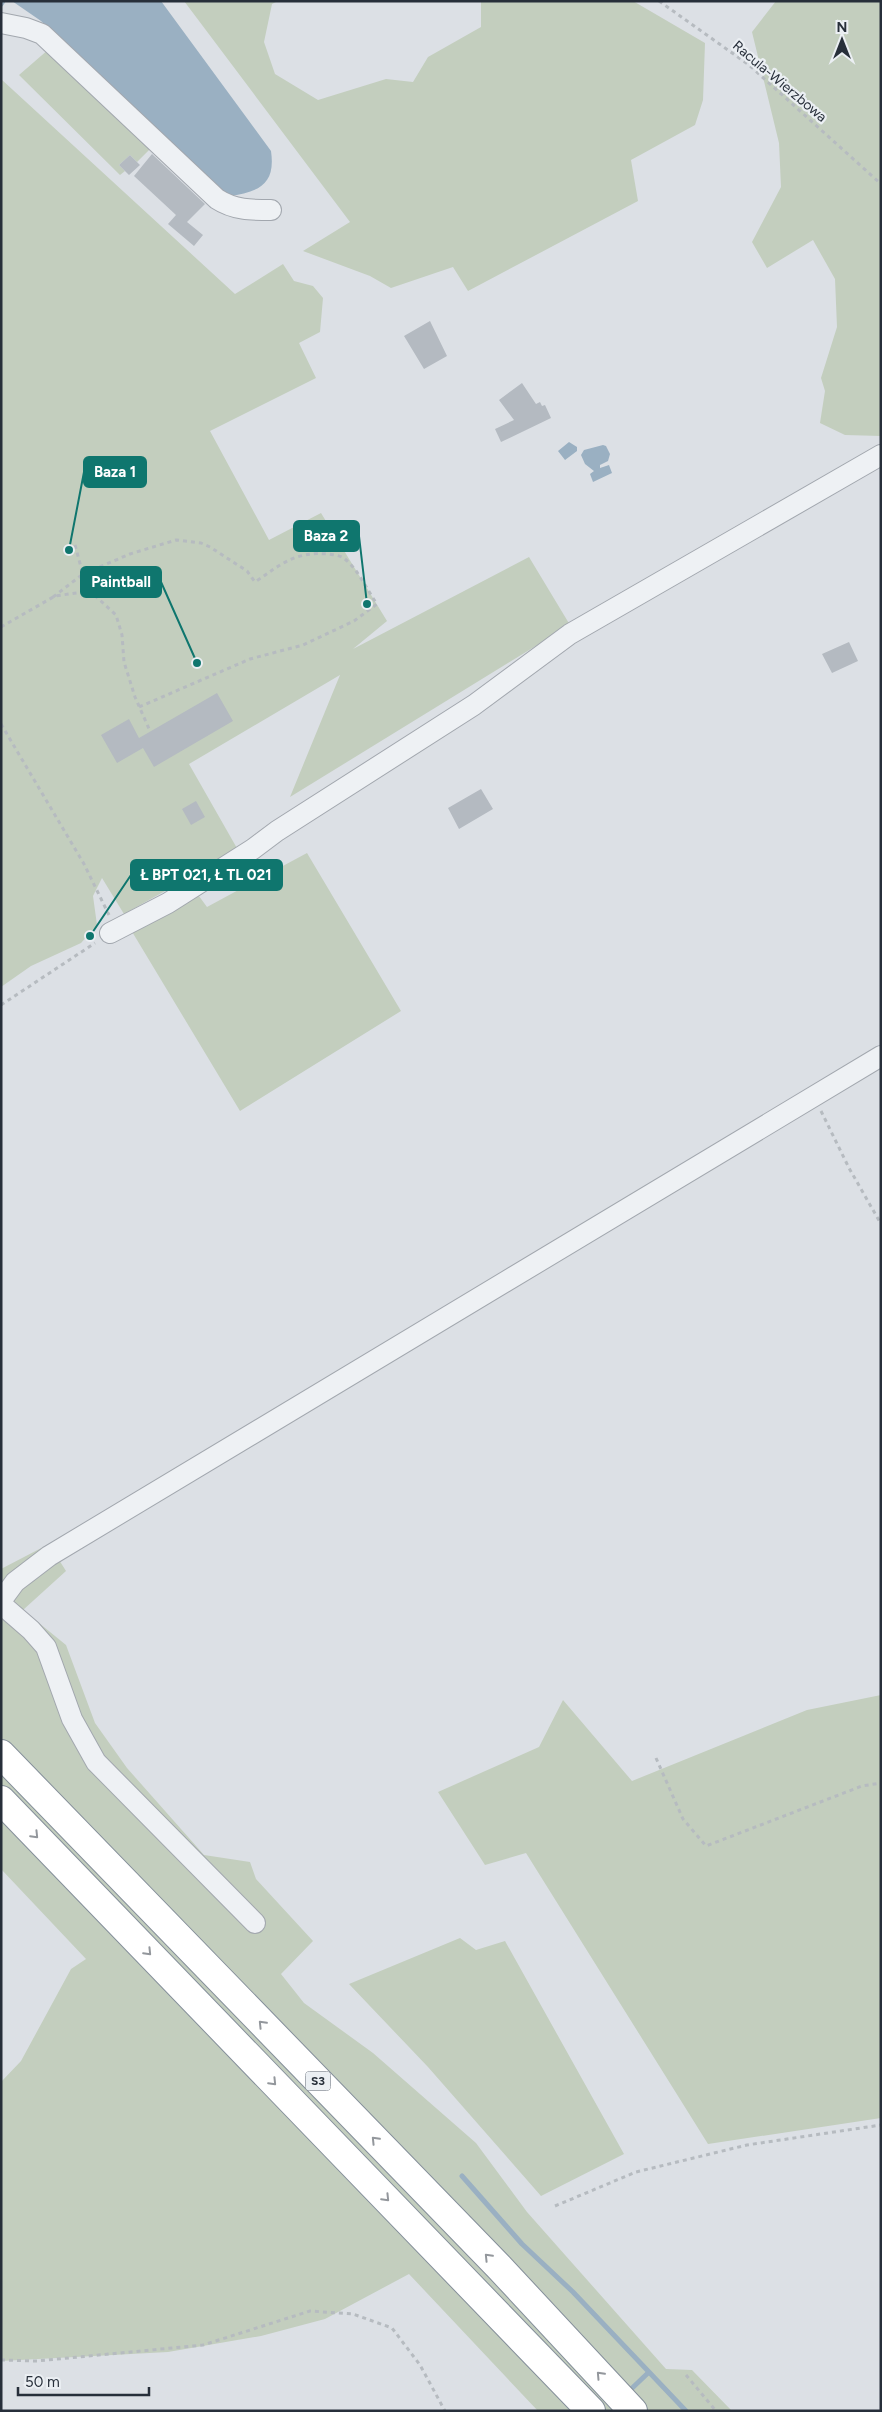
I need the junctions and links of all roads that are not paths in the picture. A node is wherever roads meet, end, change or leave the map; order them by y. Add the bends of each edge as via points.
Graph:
1 (1, 23) edge
2 (271, 210) dead end
3 (881, 455) edge
4 (113, 931) road end
5 (881, 1056) edge
6 (1, 1602) edge
7 (1, 1754) edge
8 (1, 1800) edge
9 (255, 1923) dead end
10 (591, 2411) edge
11 (633, 2411) edge

1 - 2 street via 42,34 217,199 239,209
3 - 4 street via 570,634 474,705 277,830 253,849 168,903
5 - 6 street via 49,1556 15,1582
6 - 9 street via 46,1647 72,1719 96,1762
11 -> 7 highway, S3 via 499,2267
8 -> 10 highway, S3

